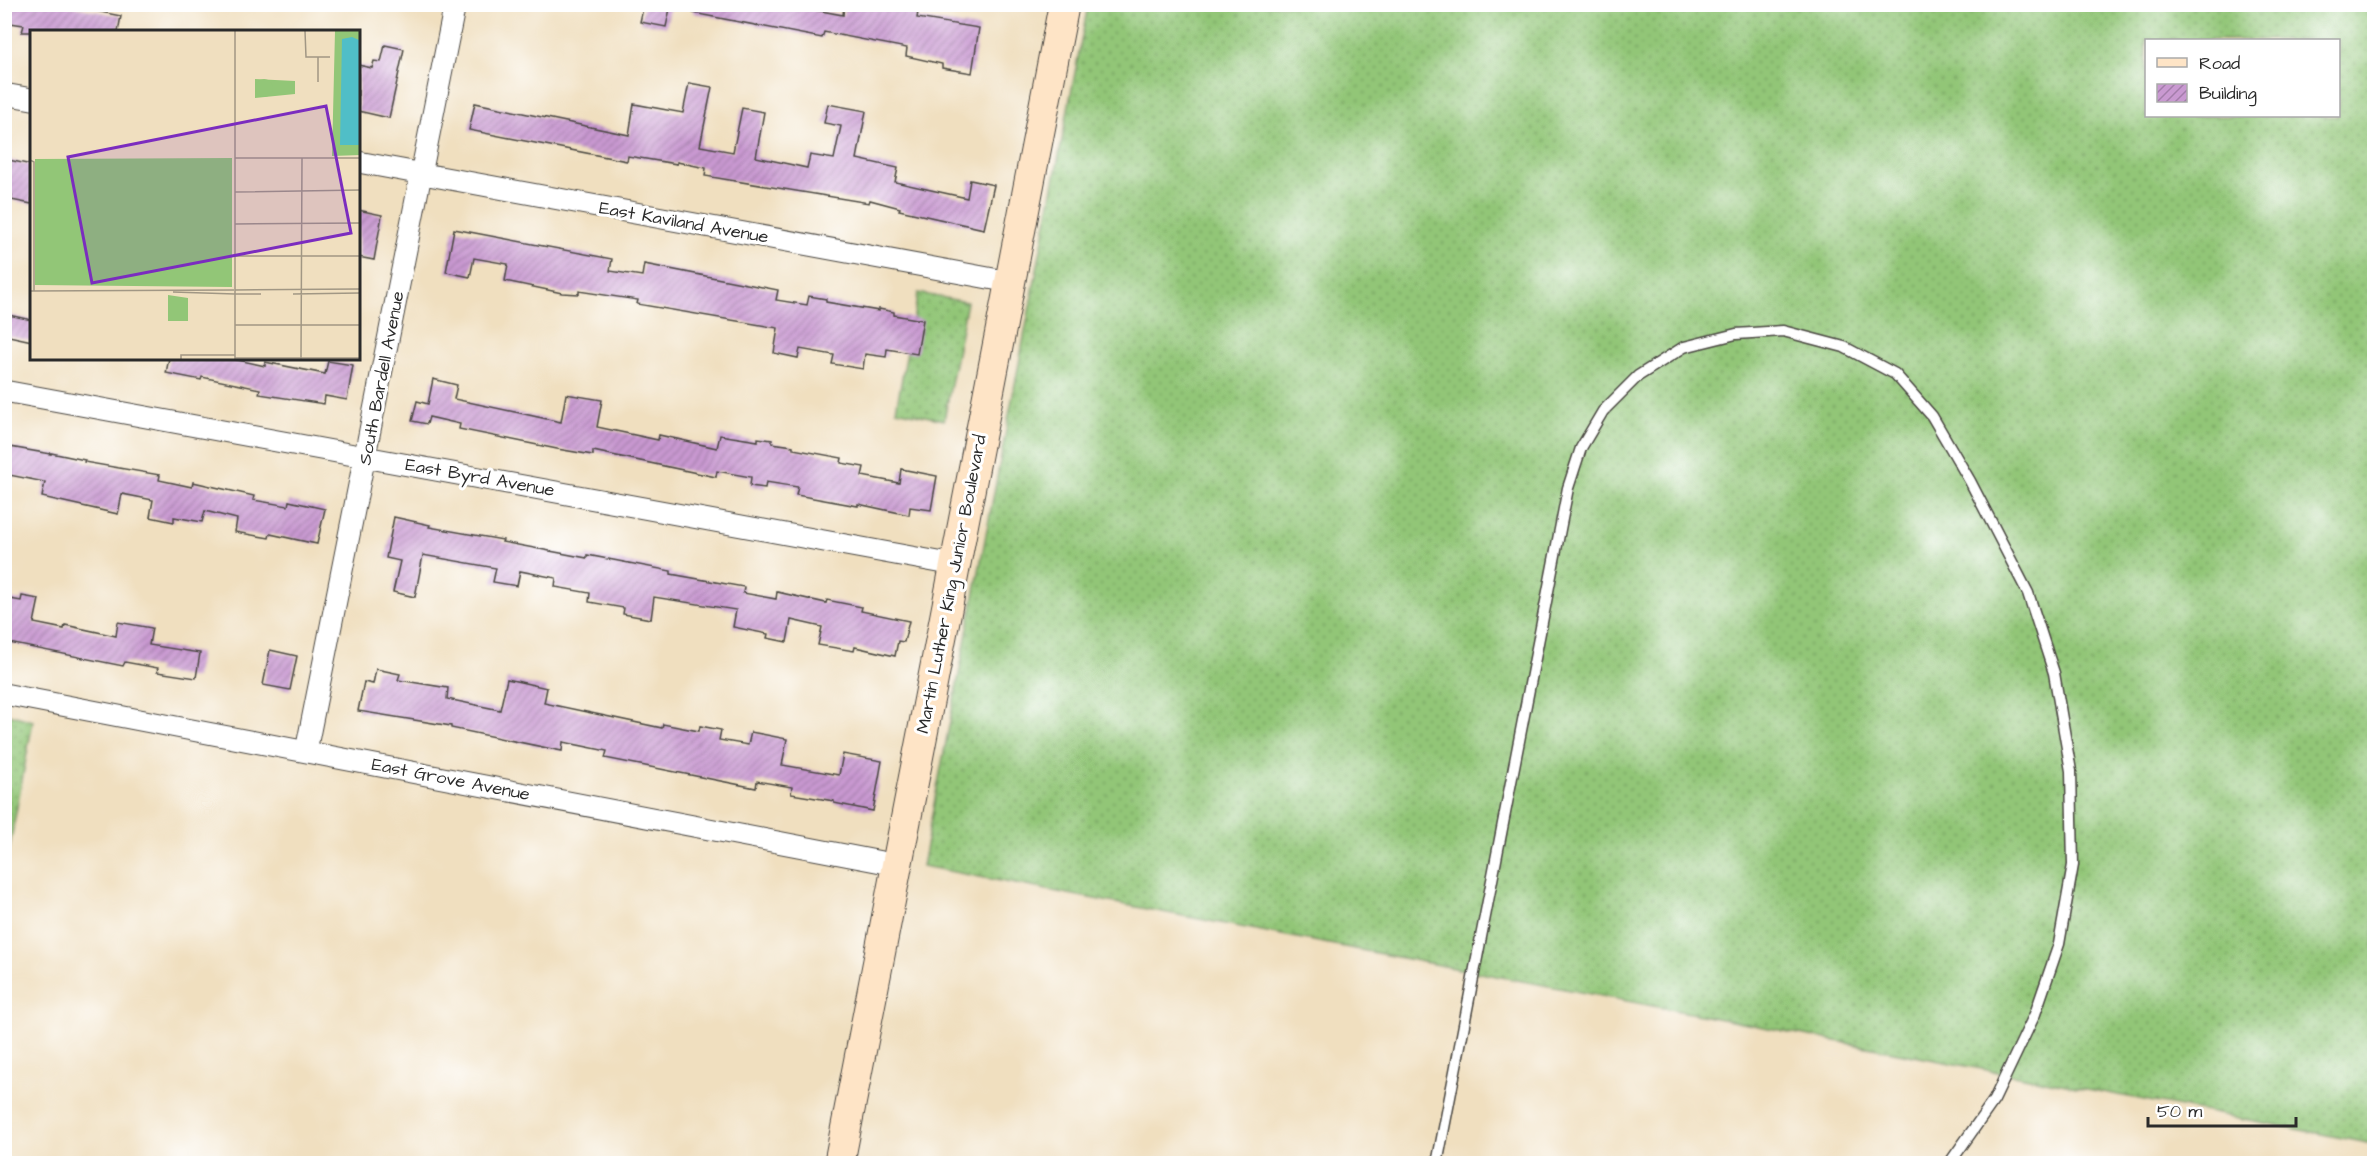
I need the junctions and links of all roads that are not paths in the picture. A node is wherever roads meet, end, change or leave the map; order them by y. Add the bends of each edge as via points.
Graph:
1 (455, 4) edge
2 (1064, 4) edge
3 (4, 94) edge
4 (30, 99) edge
5 (360, 162) edge
6 (422, 174) junction
7 (1010, 282) junction
8 (4, 391) edge
9 (366, 456) junction
10 (955, 565) junction
11 (4, 694) edge
12 (306, 751) junction
13 (897, 865) junction
14 (839, 1164) edge
15 (1437, 1164) edge
16 (1949, 1164) edge

1 - 6 street, South Bardell Avenue
2 - 7 street, Martin Luther King Junior Boulevard
3 - 4 street
5 - 6 street, East Kaviland Avenue
6 - 7 street, East Kaviland Avenue
6 - 9 street, South Bardell Avenue
7 - 10 street, Martin Luther King Junior Boulevard
8 - 9 street, East Byrd Avenue
9 - 10 street, East Byrd Avenue
9 - 12 street, South Bardell Avenue
10 - 13 street, Martin Luther King Junior Boulevard
11 - 12 street, East Grove Avenue
12 - 13 street, East Grove Avenue
13 - 14 street, Martin Luther King Junior Boulevard
15 - 16 lane via 1568,488 1581,448 1603,411 1638,376 1684,347 1736,334 1783,331 1844,347 1895,374 1932,416 1971,481 2028,592 2054,673 2072,771 2073,865 2059,944 2035,1014 1994,1100

